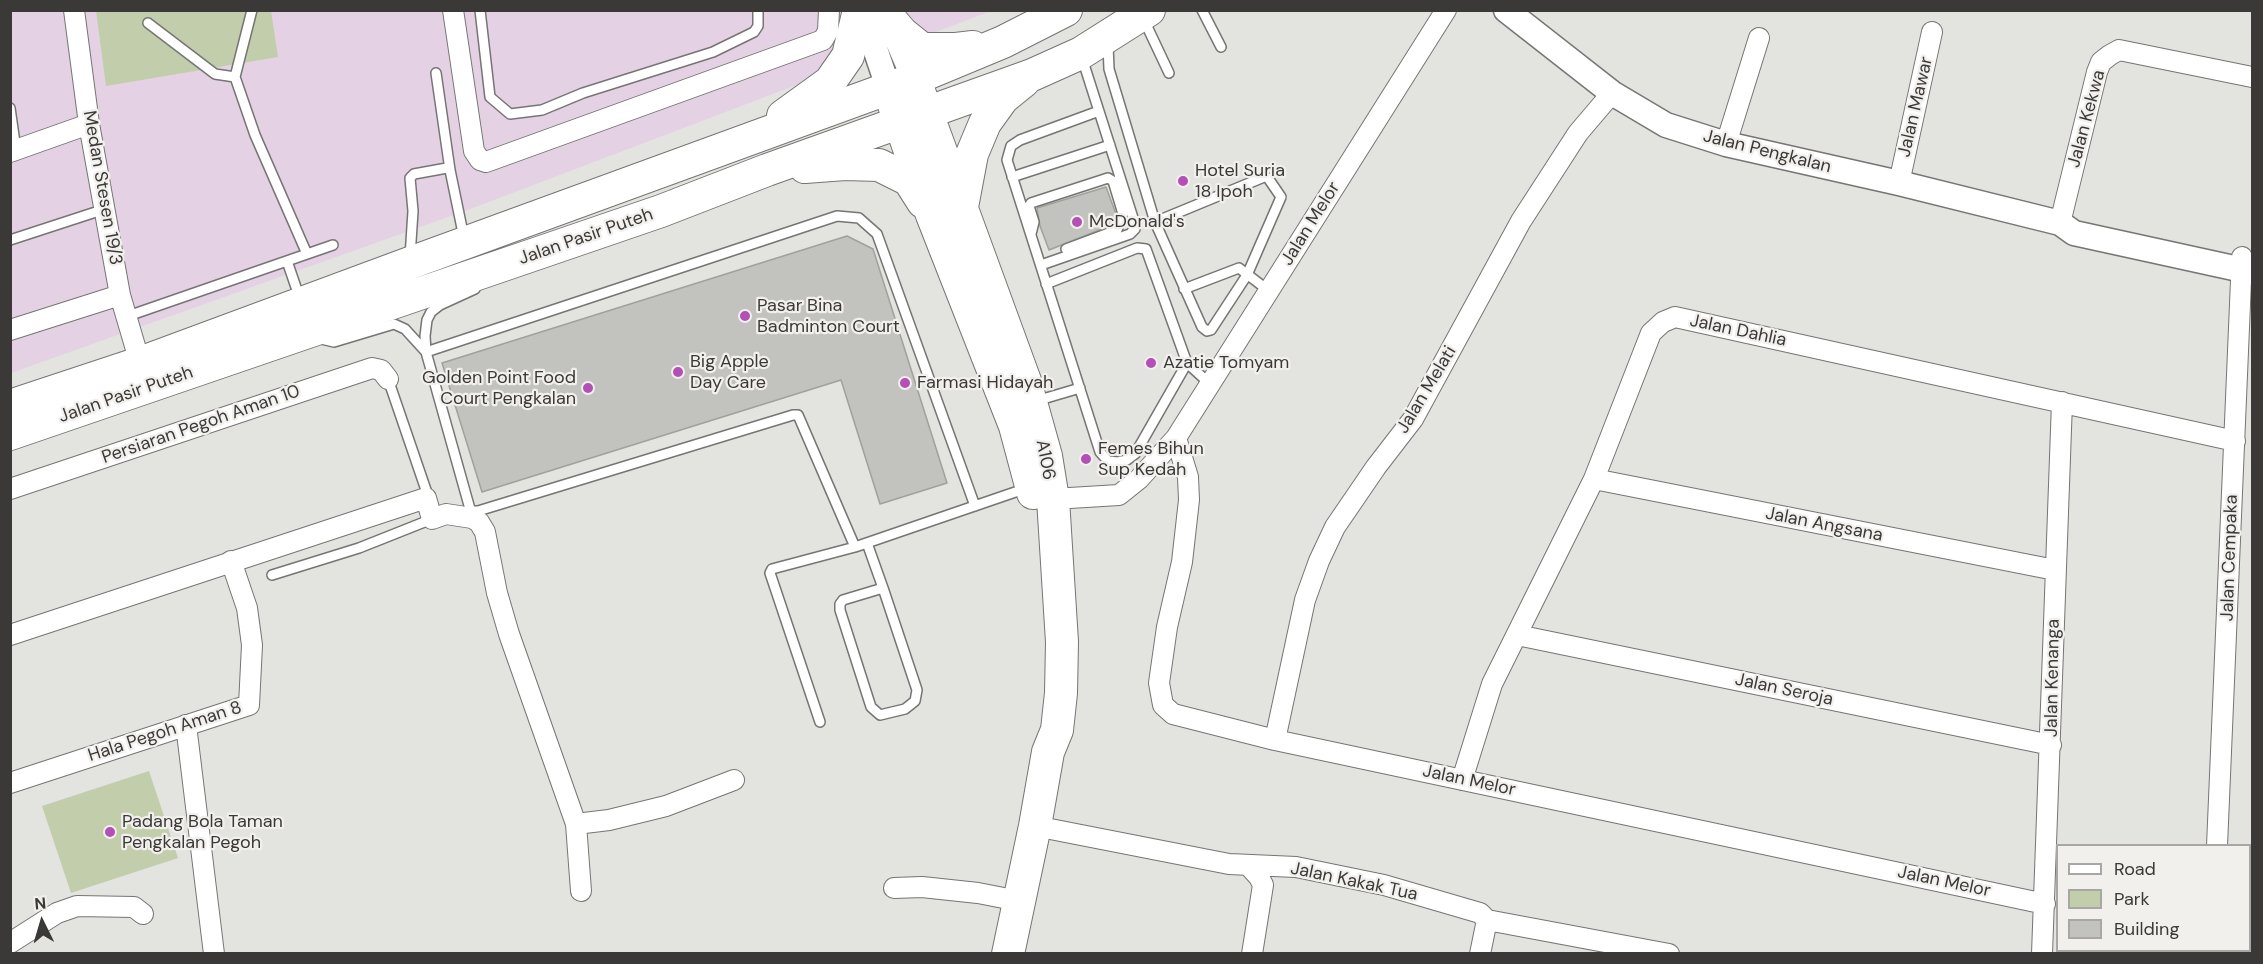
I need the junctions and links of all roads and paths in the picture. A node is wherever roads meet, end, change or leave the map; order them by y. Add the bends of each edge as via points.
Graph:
1 (74, 10) edge
2 (252, 10) edge
3 (453, 10) edge
4 (480, 10) edge
5 (758, 10) edge
6 (829, 10) edge
7 (1066, 10) edge
8 (1202, 10) edge
9 (1446, 10) edge
10 (1506, 10) edge
11 (872, 11) edge
12 (1145, 13) edge
13 (148, 23) dead end
14 (1932, 32) dead end
15 (1108, 36) junction
16 (1759, 38) dead end
17 (1003, 42) junction
18 (1221, 47) dead end
19 (1081, 53) junction
20 (436, 73) dead end
21 (1169, 73) dead end
22 (1032, 75) junction
23 (235, 77) junction
24 (2253, 77) edge
25 (901, 83) junction
26 (1612, 93) junction
27 (10, 108) edge
28 (1099, 111) junction
29 (913, 117) junction
30 (89, 124) junction
31 (755, 136) junction
32 (1726, 144) junction
33 (1110, 145) junction
34 (14, 151) edge
35 (450, 170) junction
36 (767, 170) junction
37 (1012, 177) junction
38 (1899, 183) junction
39 (962, 207) junction
40 (105, 209) junction
41 (932, 215) junction
42 (1155, 222) junction
43 (2060, 223) junction
44 (1030, 234) junction
45 (10, 240) edge
46 (465, 243) junction
47 (333, 245) dead end
48 (308, 254) junction
49 (1061, 258) junction
50 (287, 261) junction
51 (410, 263) junction
52 (1041, 265) junction
53 (2247, 265) edge
54 (489, 269) junction
55 (1247, 275) junction
56 (1047, 284) junction
57 (1184, 289) junction
58 (1269, 291) junction
59 (120, 295) junction
60 (302, 304) junction
61 (128, 316) junction
62 (10, 330) edge
63 (304, 335) junction
64 (426, 352) junction
65 (140, 363) junction
66 (1187, 363) junction
67 (388, 379) joint
68 (1210, 384) junction
69 (1080, 388) junction
70 (2062, 402) junction
71 (10, 406) edge
72 (1028, 416) junction
73 (10, 434) edge
74 (1176, 438) junction
75 (2235, 441) junction
76 (1594, 479) junction
77 (10, 489) edge
78 (1042, 493) junction
79 (426, 498) junction
80 (975, 506) junction
81 (432, 519) junction
82 (867, 543) junction
83 (855, 547) junction
84 (231, 561) junction
85 (2055, 570) junction
86 (272, 575) dead end
87 (883, 588) junction
88 (10, 635) edge
89 (1517, 635) junction
90 (820, 722) dead end
91 (186, 725) junction
92 (1275, 740) junction
93 (2051, 745) junction
94 (735, 780) dead end
95 (1462, 780) junction
96 (10, 783) edge
97 (576, 824) junction
98 (1035, 826) junction
99 (2217, 844) edge
100 (1249, 866) junction
101 (894, 888) dead end
102 (581, 891) dead end
103 (1019, 901) junction
104 (2045, 904) junction
105 (143, 914) dead end
106 (1487, 920) junction
107 (10, 943) edge
108 (214, 954) edge
109 (1008, 954) edge
110 (1252, 954) edge
111 (1480, 954) edge
112 (1669, 954) edge
113 (2042, 954) edge

1 - 30 street, Medan Stesen 19/3
2 - 23 lane
3 - 6 street via 474,151 486,162 823,40 828,31
4 - 5 lane via 490,97 510,114 542,110 713,52 754,32
7 - 17 main road, Jalan Pasir Puteh
8 - 18 lane
9 - 58 street, Jalan Melor
10 - 26 street, Jalan Pengkalan
11 - 17 main road via 922,49 956,50
11 - 25 street
11 - 31 main road via 830,82
12 - 15 main road, Jalan Pasir Puteh
12 - 21 lane
13 - 23 lane via 215,74
14 - 38 street, Jalan Mawar
15 - 19 main road, Jalan Pasir Puteh
15 - 42 lane via 1108,69
16 - 32 street
17 - 25 main road, Jalan Pasir Puteh
19 - 22 main road, Jalan Pasir Puteh
19 - 28 lane
20 - 35 lane
22 - 29 main road, Jalan Pasir Puteh
22 - 39 main road via 1003,98 985,123 972,154
23 - 48 lane via 255,135
24 - 43 street, Jalan Kekwa via 2119,50 2110,55 2097,72
25 - 29 main road
25 - 31 main road, Jalan Pasir Puteh
26 - 32 street, Jalan Pengkalan via 1666,125
26 - 92 street, Jalan Melati via 1578,133 1521,221 1413,419 1335,527 1305,600
27 - 34 lane
28 - 33 lane
28 - 37 lane via 1011,146 1007,159
29 - 36 main road, Jalan Pasir Puteh
29 - 39 main road
29 - 41 main road
30 - 34 street
30 - 40 street, Medan Stesen 19/3
31 - 46 main road, Jalan Pasir Puteh
32 - 38 street, Jalan Pengkalan
33 - 37 lane
33 - 49 lane via 1135,229
35 - 46 lane
35 - 51 lane via 411,175
36 - 41 main road via 879,165 909,180
36 - 54 main road, Jalan Pasir Puteh via 661,211
37 - 44 lane
38 - 43 street, Jalan Pengkalan
39 - 72 main road
40 - 45 lane
40 - 59 street, Medan Stesen 19/3
41 - 72 main road
42 - 55 lane via 1266,177 1281,199
42 - 57 lane
43 - 53 street, Jalan Pengkalan via 2078,220
44 - 49 lane via 1034,222 1031,203 1108,178 1113,181 1124,214 1117,230 1066,249
44 - 52 lane
46 - 51 main road, Jalan Pasir Puteh
47 - 48 lane
48 - 50 lane
49 - 52 lane
50 - 60 lane
50 - 61 lane
51 - 60 main road, Jalan Pasir Puteh
52 - 56 lane
53 - 75 street, Jalan Cempaka
54 - 63 main road, Jalan Pasir Puteh
54 - 64 lane via 473,292 430,312
55 - 57 lane via 1234,268
55 - 57 lane via 1207,332
55 - 58 lane
56 - 66 lane via 1137,248 1146,249
56 - 69 lane
58 - 68 street, Jalan Melor
59 - 61 street, Medan Stesen 19/3
59 - 62 street
60 - 65 main road, Jalan Pasir Puteh
61 - 65 street, Medan Stesen 19/3
63 - 64 lane via 333,342 394,324 405,329
63 - 73 main road, Jalan Pasir Puteh
64 - 80 lane via 837,216 859,219 877,234
64 - 83 lane via 473,511 793,415 798,416
65 - 71 main road, Jalan Pasir Puteh
66 - 68 lane
66 - 69 lane via 1136,454 1127,460 1108,460 1100,452
67 - 77 street, Persiaran Pegoh Aman 10 via 381,370 372,368
67 - 79 lane
68 - 74 street, Jalan Melor
69 - 72 lane
70 - 75 street, Jalan Dahlia
70 - 76 street, Jalan Dahlia via 1675,317 1651,333
70 - 85 street, Jalan Kenanga
72 - 78 main road, A106 via 1046,456
74 - 78 street, Jalan Melor via 1119,495
74 - 92 street, Jalan Melor via 1188,477 1189,500 1182,562 1159,683 1163,705 1173,714
75 - 99 street, Jalan Cempaka
76 - 85 street, Jalan Angsana
76 - 89 street, Jalan Dahlia
78 - 80 lane
78 - 98 main road, A106 via 1050,692 1048,752
79 - 81 street
79 - 84 street
80 - 82 lane
81 - 86 lane via 394,536
81 - 97 street via 446,514 472,518 485,532 508,634
82 - 83 lane
82 - 87 lane
83 - 90 lane via 772,569 770,573
84 - 88 street
84 - 91 street, Hala Pegoh Aman 8 via 247,608 252,645 249,705
85 - 93 street, Jalan Kenanga
87 - 87 lane via 840,604 871,707 880,714 905,709 915,701 917,690
89 - 93 street, Jalan Seroja
89 - 95 street, Jalan Dahlia via 1492,684
91 - 96 street, Hala Pegoh Aman 8
91 - 108 street
92 - 95 street, Jalan Melor
93 - 104 street, Jalan Kenanga
94 - 97 street via 666,806
95 - 104 street, Jalan Melor
97 - 102 street
98 - 100 street, Jalan Kakak Tua
98 - 103 main road, A106
100 - 106 street, Jalan Kakak Tua via 1296,867 1384,885 1480,913
100 - 110 street via 1263,885
101 - 103 street via 922,887
103 - 109 main road, A106
104 - 113 street, Jalan Kenanga
105 - 107 street via 134,907 77,906 57,913
106 - 111 street
106 - 112 street, Jalan Kakak Tua

